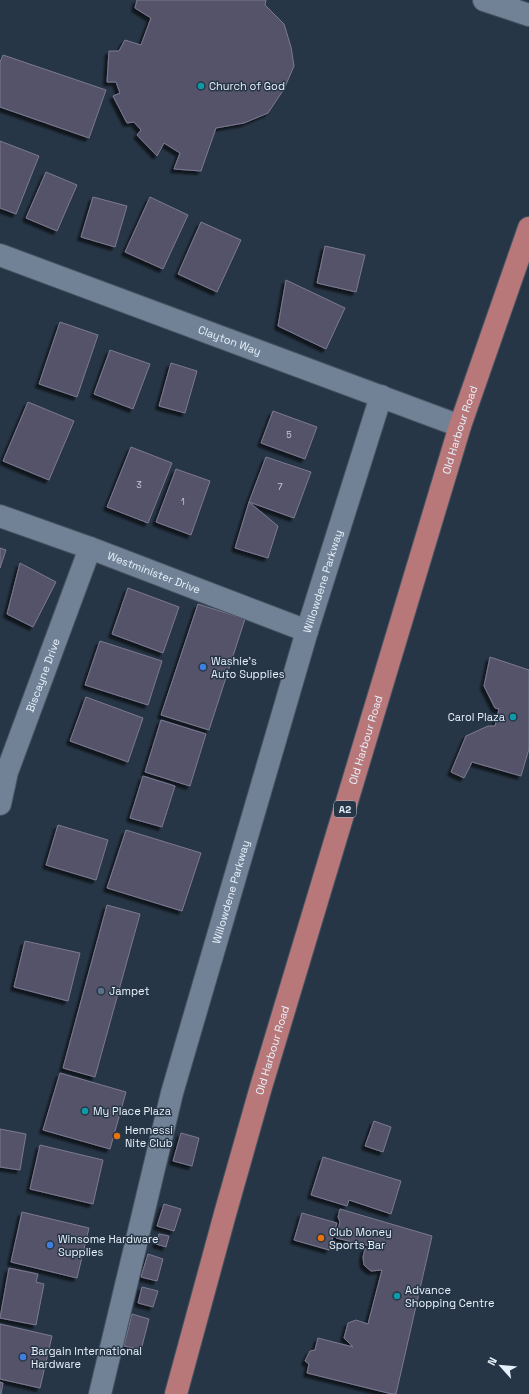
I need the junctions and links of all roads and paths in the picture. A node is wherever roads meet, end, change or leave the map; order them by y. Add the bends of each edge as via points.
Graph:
1 (484, 0) edge
2 (529, 15) edge
3 (529, 228) edge
4 (0, 255) edge
5 (381, 396) junction
6 (460, 426) junction
7 (0, 516) edge
8 (90, 548) junction
9 (307, 632) junction
10 (4, 771) edge
11 (0, 804) edge
12 (100, 1394) edge
13 (176, 1394) edge

1 - 2 street
3 - 6 main road, Old Harbour Road / A2
4 - 5 street, Clayton Way
5 - 6 street, Clayton Way
5 - 9 street, Willowdene Parkway
6 - 13 main road, Old Harbour Road / A2 via 261,1087
7 - 8 street, Westminister Drive
8 - 9 street, Westminister Drive
8 - 10 street, Biscayne Drive
9 - 12 street, Willowdene Parkway via 172,1093
10 - 11 street, Biscayne Drive

